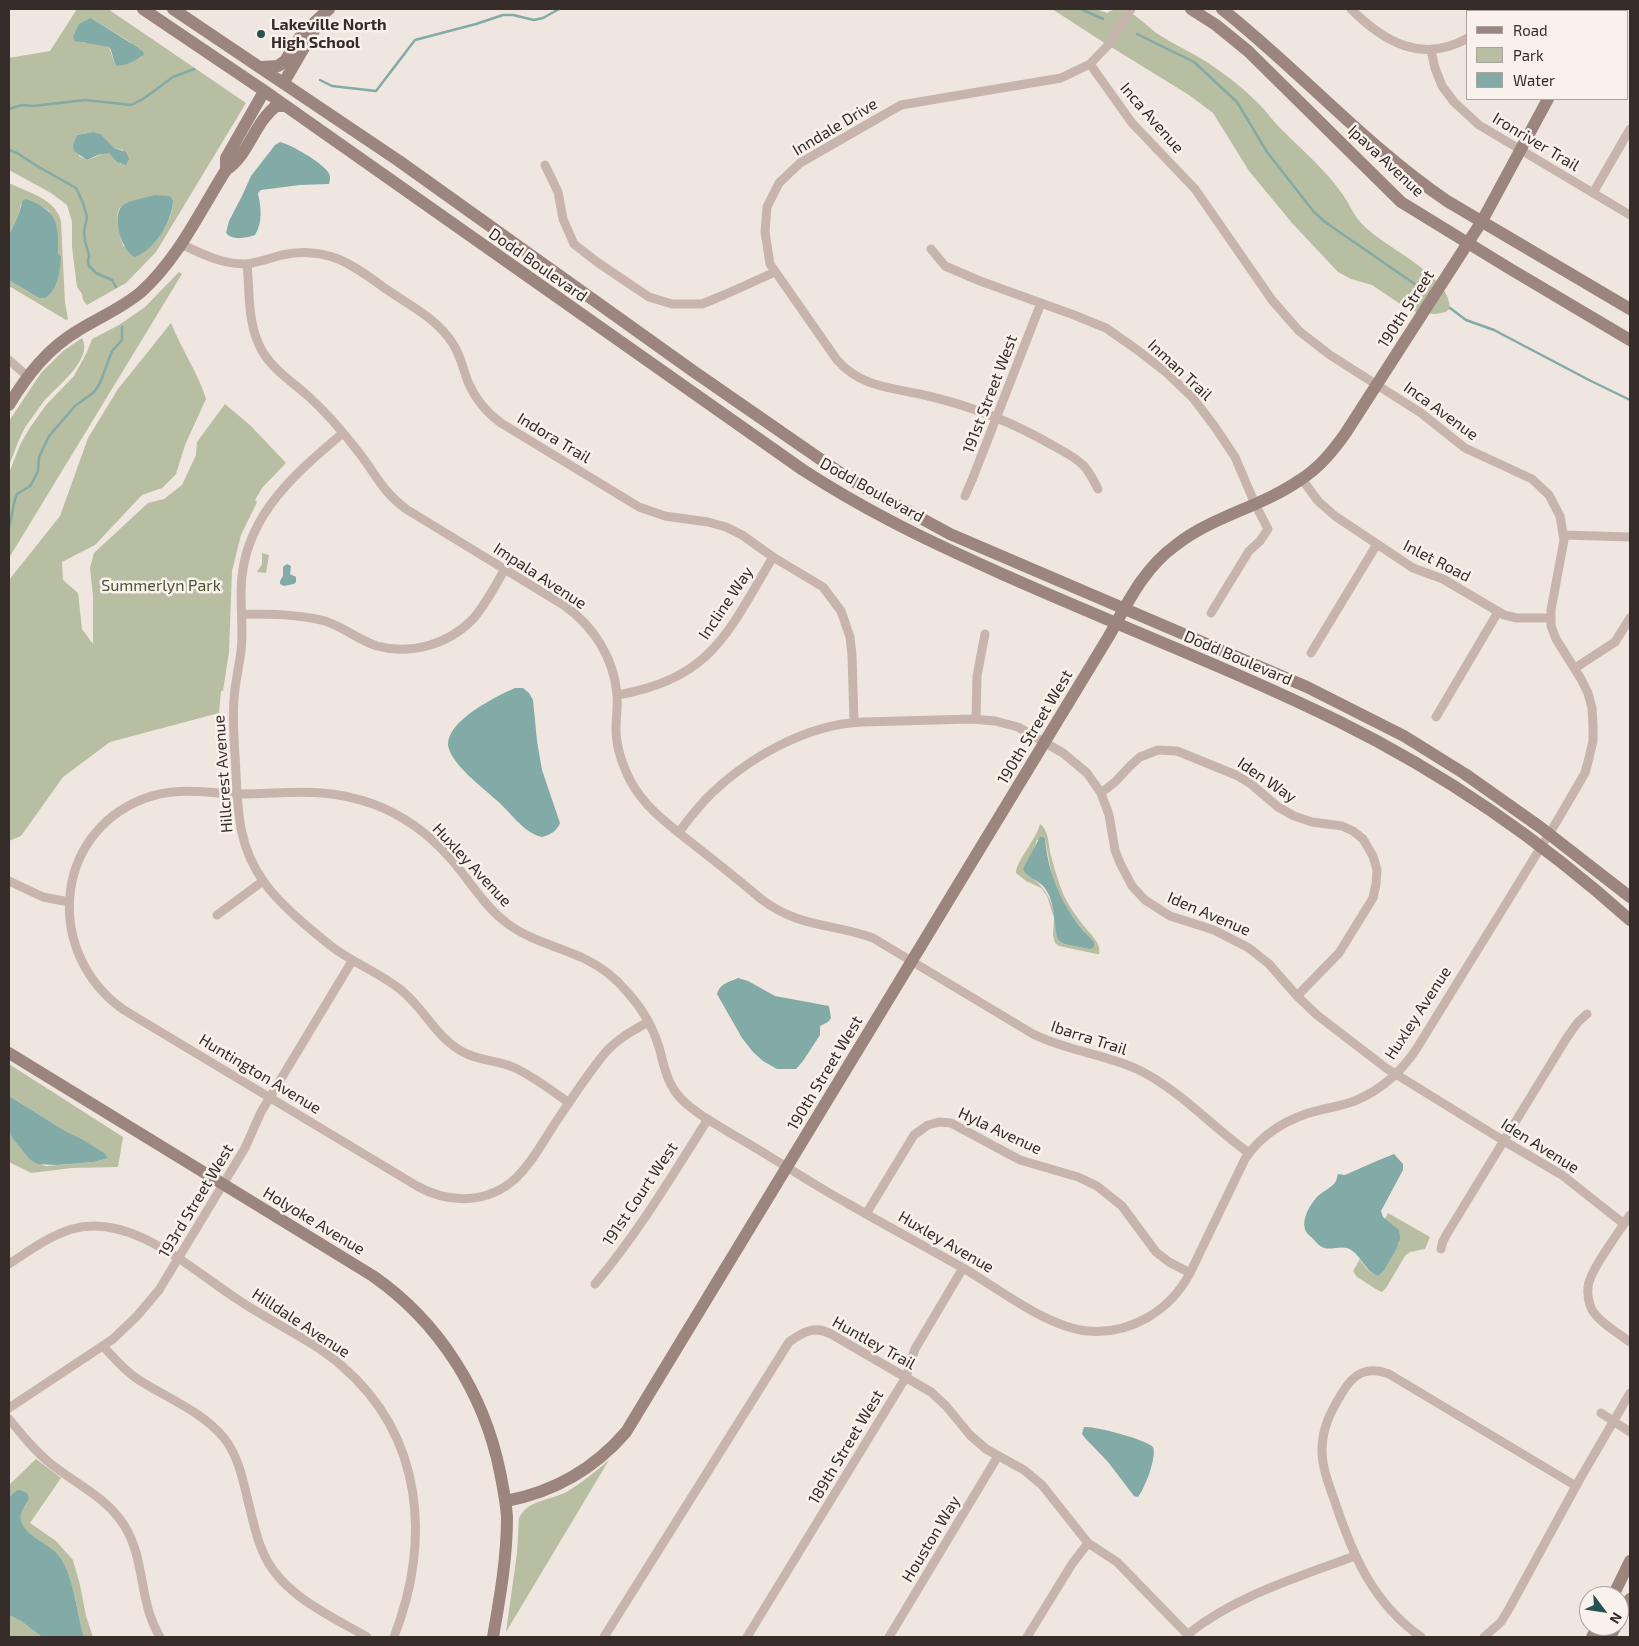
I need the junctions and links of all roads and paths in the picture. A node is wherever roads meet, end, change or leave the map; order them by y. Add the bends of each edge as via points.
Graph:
1 (143, 9) edge
2 (150, 9) edge
3 (173, 9) edge
4 (1131, 9) edge
5 (1191, 9) edge
6 (1222, 9) edge
7 (1351, 9) edge
8 (324, 13) edge
9 (1466, 39) edge
10 (1431, 50) junction
11 (1090, 64) junction
12 (261, 66) junction
13 (284, 82) junction
14 (266, 92) junction
15 (1547, 100) edge
16 (286, 106) junction
17 (1630, 130) edge
18 (1521, 151) junction
19 (399, 161) junction
20 (545, 165) dead end
21 (226, 170) junction
22 (1594, 193) junction
23 (1630, 215) edge
24 (1482, 221) junction
25 (1468, 243) junction
26 (181, 244) junction
27 (931, 249) dead end
28 (247, 264) junction
29 (774, 272) junction
30 (1041, 303) junction
31 (1630, 309) edge
32 (1630, 340) edge
33 (9, 360) edge
34 (27, 376) junction
35 (1377, 385) junction
36 (9, 405) edge
37 (996, 418) junction
38 (343, 433) junction
39 (1302, 479) junction
40 (1098, 489) dead end
41 (965, 496) dead end
42 (1255, 504) junction
43 (1563, 535) junction
44 (1630, 537) edge
45 (1377, 544) junction
46 (773, 557) junction
47 (505, 570) junction
48 (1124, 609) junction
49 (1498, 612) junction
50 (1211, 613) dead end
51 (242, 614) junction
52 (1550, 618) junction
53 (1630, 618) edge
54 (1116, 624) junction
55 (985, 634) dead end
56 (1311, 653) dead end
57 (1575, 668) junction
58 (617, 695) junction
59 (1436, 717) dead end
60 (976, 719) junction
61 (854, 722) junction
62 (1045, 741) junction
63 (1101, 793) junction
64 (237, 794) junction
65 (679, 832) junction
66 (1550, 833) junction
67 (1541, 847) junction
68 (9, 881) edge
69 (263, 882) junction
70 (1630, 897) edge
71 (69, 902) junction
72 (217, 915) dead end
73 (1630, 920) edge
74 (352, 961) junction
75 (912, 961) junction
76 (1297, 996) junction
77 (1587, 1014) dead end
78 (648, 1022) junction
79 (9, 1053) edge
80 (1395, 1075) junction
81 (270, 1098) junction
82 (569, 1103) junction
83 (708, 1119) junction
84 (1504, 1142) junction
85 (1249, 1153) junction
86 (787, 1167) junction
87 (223, 1184) junction
88 (866, 1214) junction
89 (1630, 1215) edge
90 (1624, 1224) junction
91 (1442, 1249) dead end
92 (178, 1259) junction
93 (9, 1264) edge
94 (963, 1268) junction
95 (1190, 1273) junction
96 (595, 1284) dead end
97 (1630, 1342) edge
98 (103, 1346) junction
99 (906, 1377) junction
100 (1630, 1393) edge
101 (9, 1408) edge
102 (1601, 1413) dead end
103 (9, 1419) edge
104 (1613, 1421) junction
105 (1630, 1432) edge
106 (998, 1456) junction
107 (1576, 1486) junction
108 (506, 1501) junction
109 (1088, 1543) junction
110 (1355, 1556) junction
111 (1630, 1561) edge
112 (1617, 1586) edge
113 (1189, 1636) edge
114 (160, 1637) edge
115 (367, 1637) edge
116 (394, 1637) edge
117 (493, 1637) edge
118 (604, 1637) edge
119 (747, 1637) edge
120 (889, 1637) edge
121 (1027, 1637) edge
122 (1421, 1637) edge
123 (1484, 1637) edge

1 - 14 street, Dodd Boulevard
2 - 13 street via 158,10 250,71 269,81
3 - 12 street, Dodd Boulevard
4 - 11 street, Inndale Drive via 1111,42
5 - 25 street, Ipava Avenue via 1248,51 1401,202
6 - 24 street, Ipava Avenue via 1268,46 1390,158 1419,181
7 - 10 street via 1390,40 1416,49
8 - 12 street via 302,34 285,61 278,66
8 - 13 street
9 - 10 street
10 - 18 street, Ironriver Trail via 1442,86 1454,102 1479,125
11 - 29 street, Inndale Drive via 1061,78 901,106 800,163 779,183 766,207 765,232
11 - 35 street, Inca Avenue via 1132,123 1195,189 1272,300 1298,329 1330,355
12 - 13 street, Dodd Boulevard
13 - 19 street, Dodd Boulevard
14 - 16 street, Dodd Boulevard
14 - 19 street via 279,92 297,100 386,159
14 - 21 street via 226,158
15 - 18 street, 190th Street
16 - 21 street via 276,106 270,111 234,164
16 - 54 street, Dodd Boulevard via 816,478 892,522 959,555
17 - 22 street
18 - 22 street, Ironriver Trail
18 - 24 street, 190th Street
19 - 48 street, Dodd Boulevard via 849,479 950,534
20 - 29 street via 558,192 562,219 574,244 649,297 672,304 702,304
21 - 26 street
22 - 23 street, Ironriver Trail
24 - 25 street, 190th Street
24 - 31 street, Ipava Avenue
25 - 32 street, Ipava Avenue
25 - 35 street, 190th Street
26 - 28 street, Indora Trail via 210,258
26 - 34 street via 143,290 62,341
27 - 30 street, Inman Trail via 945,266
28 - 38 street, Impala Avenue via 250,317 261,348 273,366 313,400
28 - 46 street, Indora Trail via 289,254 310,253 337,258 353,266 444,332 460,357 476,396 501,423 639,507 665,516 726,527
29 - 37 street, Inndale Drive via 837,360 860,379 884,388 939,399
30 - 37 street, 191st Street West
30 - 42 street, Inman Trail via 1106,328 1166,373 1193,398 1235,457
33 - 34 street
34 - 36 street
35 - 39 street, 190th Street via 1326,459
35 - 43 street, Inca Avenue via 1421,413 1465,448 1541,487 1556,506
37 - 40 street, Inndale Drive via 1072,456 1086,468
37 - 41 street, 191st Street West
38 - 47 street, Impala Avenue via 396,501
38 - 51 street, Hillcrest Avenue via 284,487 259,522 245,560
39 - 42 street, 190th Street
39 - 45 street, Inlet Road via 1326,509
42 - 48 street, 190th Street via 1198,530 1175,545 1146,573
42 - 50 street via 1268,529 1249,551
43 - 44 street
43 - 52 street, Inca Avenue
45 - 49 street, Inlet Road via 1413,568 1443,579
45 - 56 street
46 - 58 street, Incline Way via 725,636 705,657 668,682
46 - 61 street, Indora Trail via 822,587 841,611 852,647
47 - 51 street via 478,612 464,627 440,642 414,649 378,646 340,626 310,618
47 - 58 street, Impala Avenue via 565,606 585,623 605,652
48 - 54 street, 190th Street West
48 - 66 street, Dodd Boulevard via 1308,687 1404,736
49 - 52 street, Inlet Road via 1517,618
49 - 59 street
51 - 64 street, Hillcrest Avenue via 233,711
52 - 57 street, Inca Avenue via 1556,639
53 - 57 street via 1616,642
54 - 62 street, 190th Street West
54 - 67 street, Dodd Boulevard via 1350,727 1456,788
55 - 60 street via 977,676
57 - 66 street, Inca Avenue via 1592,708 1593,741 1585,773
58 - 65 street, Impala Avenue via 617,735 626,772 649,807
60 - 61 street, Iden Avenue
60 - 62 street, Iden Avenue via 1010,724
61 - 65 street, Iden Avenue via 810,733 763,755 716,789
62 - 63 street, Iden Avenue via 1078,764
62 - 75 street, 190th Street West
63 - 76 street, Iden Avenue via 1109,814 1117,857 1138,893 1170,916 1214,930 1249,948 1269,964
63 - 76 street, Iden Way via 1140,757 1171,750 1236,775 1294,816 1342,826 1363,839 1377,870 1372,898 1339,953
64 - 69 street, Hillcrest Avenue via 243,839 249,858
64 - 71 street, Huntington Avenue via 171,791 145,798 123,809 102,826 85,850 74,874
64 - 78 street, Huxley Avenue via 323,792 362,800 399,816 442,849 499,917 528,936 583,958 603,970 629,993
65 - 75 street, Impala Avenue via 780,911 805,922 867,936
66 - 67 street, Huxley Avenue
66 - 70 street, Dodd Boulevard
67 - 73 street, Dodd Boulevard
67 - 80 street, Huxley Avenue via 1417,1048
68 - 71 street via 43,897
69 - 72 street
69 - 74 street, Hillcrest Avenue via 281,902
71 - 81 street, Huntington Avenue via 70,927 78,956 92,980 109,998
74 - 81 street, 193rd Street West
74 - 82 street, Hillcrest Avenue via 401,990 436,1031 463,1052 514,1068
75 - 85 street, Ibarra Trail via 1033,1034 1063,1047 1111,1059 1151,1076 1188,1101
75 - 86 street, 190th Street West
76 - 80 street, Iden Avenue
77 - 84 street via 1572,1030
78 - 82 street, Huntington Avenue via 611,1047
78 - 83 street, Huxley Avenue via 672,1088 686,1104
79 - 87 street, Holyoke Avenue
80 - 84 street, Iden Avenue
80 - 85 street, Huxley Avenue via 1358,1100 1312,1112 1280,1126
81 - 82 street, Huntington Avenue via 426,1191 453,1199 485,1196 509,1184 525,1169
81 - 87 street, 193rd Street West
83 - 86 street, Huxley Avenue
83 - 96 street, 191st Court West via 650,1212
84 - 90 street, Iden Avenue via 1562,1175
84 - 91 street via 1446,1236
85 - 95 street, Huxley Avenue
86 - 88 street, Huxley Avenue
86 - 108 street, 190th Street West via 620,1439 596,1462 568,1480 525,1498
87 - 92 street, 193rd Street West
87 - 108 street, Holyoke Avenue via 373,1276 392,1290 435,1333 478,1402 495,1450
88 - 94 street, Huxley Avenue
88 - 95 street, Hyla Avenue via 914,1135 928,1125 951,1123 1020,1160 1097,1186 1122,1206 1156,1252
89 - 90 street
90 - 97 street via 1588,1287 1593,1311
92 - 93 street, Hilldale Avenue via 134,1234 99,1225 63,1233
92 - 98 street, 193rd Street West via 145,1308
92 - 116 street, Hilldale Avenue via 246,1306 336,1361 365,1389 391,1426 413,1486 416,1519 409,1590
94 - 95 street, Huxley Avenue via 1052,1321 1070,1328 1097,1331 1125,1327 1151,1316 1173,1298
94 - 99 street, 189th Street West via 916,1349
98 - 101 street, 193rd Street West
98 - 115 street via 130,1373 200,1416 218,1431 237,1460 260,1544 272,1569 298,1596
99 - 106 street, Huntley Trail via 936,1396 970,1435
99 - 118 street, Huntley Trail via 824,1330 803,1332 789,1342
99 - 119 street, 189th Street West
100 - 104 street
102 - 104 street
103 - 114 street via 42,1456 103,1501 124,1525 137,1553 144,1597
104 - 105 street
104 - 107 street
106 - 109 street, Huntley Trail via 1024,1470 1042,1485
106 - 120 street, Houston Way
107 - 110 street via 1389,1374 1365,1371 1349,1382 1334,1407 1323,1433 1322,1449 1326,1475
107 - 123 street via 1500,1622
108 - 117 street, Holyoke Avenue via 505,1569
109 - 113 street, Huntley Trail via 1116,1562
109 - 121 street
110 - 113 street via 1277,1584 1208,1619
110 - 122 street via 1388,1609
111 - 112 street

